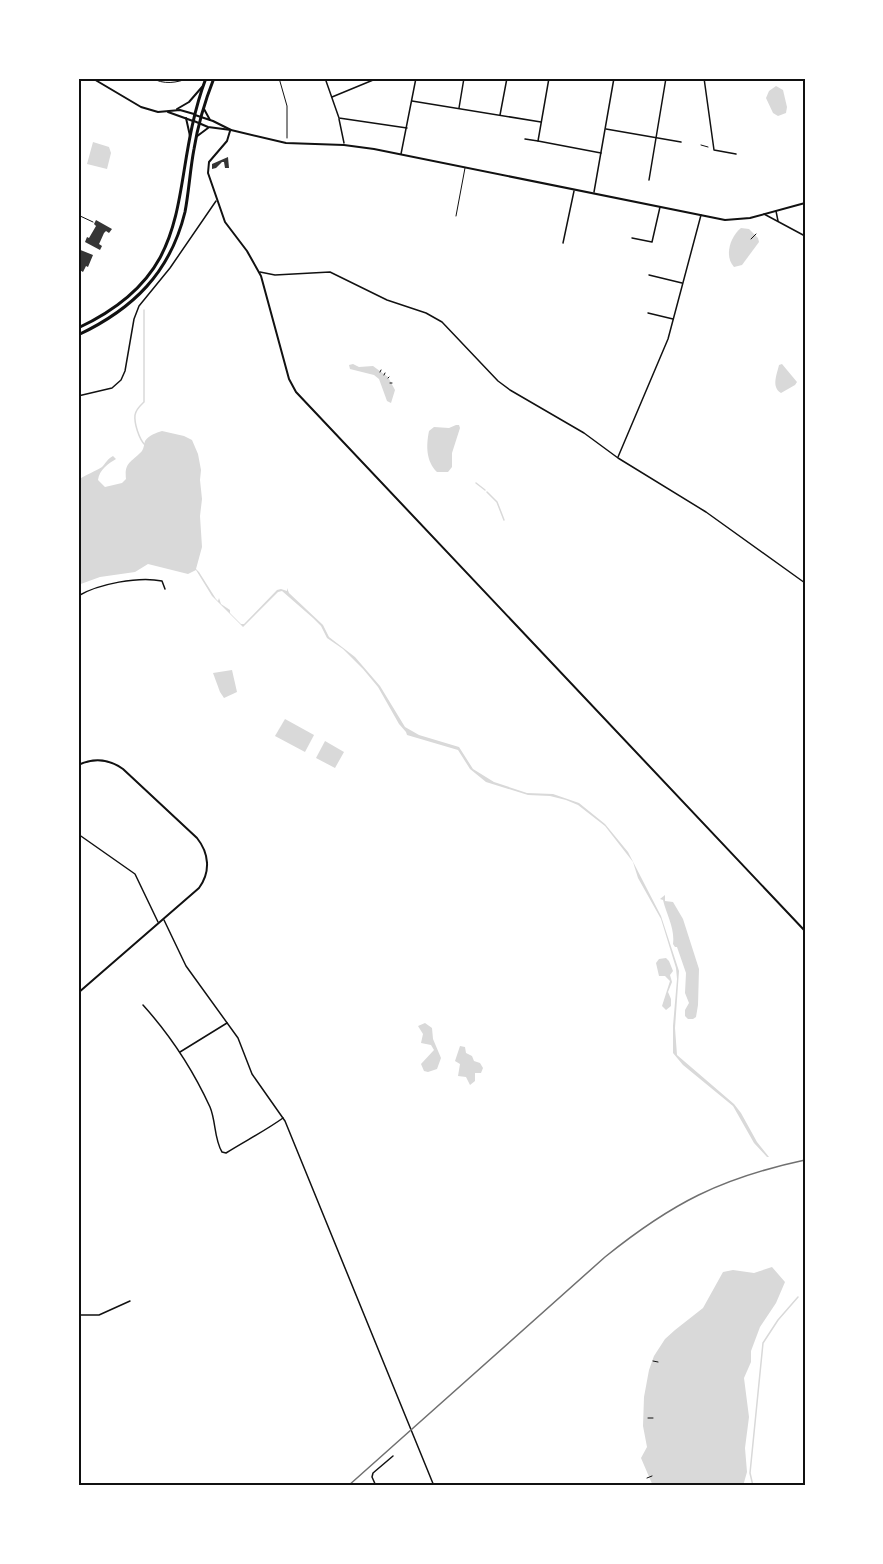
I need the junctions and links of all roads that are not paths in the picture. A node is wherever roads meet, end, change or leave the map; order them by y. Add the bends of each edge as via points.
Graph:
1 (92, 78) edge
2 (206, 78) edge
3 (214, 78) edge
4 (324, 78) edge
5 (378, 78) edge
6 (416, 78) edge
7 (464, 78) edge
8 (507, 78) edge
9 (549, 78) edge
10 (614, 78) edge
11 (666, 78) edge
12 (676, 78) edge
13 (705, 78) edge
14 (687, 80) dead end
15 (204, 86) junction
16 (332, 97) junction
17 (412, 101) junction
18 (204, 108) junction
19 (459, 108) junction
20 (175, 110) junction
21 (168, 112) junction
22 (195, 114) junction
23 (500, 115) junction
24 (201, 117) junction
25 (186, 118) junction
26 (339, 118) junction
27 (210, 120) junction
28 (193, 121) junction
29 (541, 122) junction
30 (200, 123) junction
31 (208, 128) junction
32 (406, 128) junction
33 (605, 129) junction
34 (231, 130) junction
35 (190, 136) junction
36 (196, 137) junction
37 (657, 137) junction
38 (525, 139) dead end
39 (538, 141) junction
40 (681, 142) dead end
41 (344, 143) dead end
42 (601, 153) junction
43 (736, 154) dead end
44 (401, 155) junction
45 (465, 168) junction
46 (649, 180) dead end
47 (574, 190) junction
48 (594, 194) junction
49 (217, 201) junction
50 (805, 203) edge
51 (660, 207) junction
52 (776, 211) junction
53 (78, 214) edge
54 (765, 214) junction
55 (701, 215) junction
56 (456, 216) dead end
57 (93, 222) dead end
58 (778, 222) junction
59 (805, 236) edge
60 (632, 238) dead end
61 (563, 243) dead end
62 (260, 272) junction
63 (649, 275) dead end
64 (682, 284) junction
65 (648, 313) dead end
66 (673, 319) junction
67 (78, 328) edge
68 (78, 335) edge
69 (78, 396) edge
70 (618, 458) junction
71 (805, 583) edge
72 (165, 589) dead end
73 (78, 596) edge
74 (78, 765) edge
75 (78, 834) edge
76 (163, 919) junction
77 (159, 923) junction
78 (805, 931) edge
79 (78, 993) edge
80 (143, 1005) dead end
81 (228, 1023) junction
82 (180, 1052) junction
83 (283, 1118) junction
84 (130, 1301) dead end
85 (78, 1315) edge
86 (393, 1456) dead end
87 (434, 1485) edge
88 (376, 1486) edge
89 (430, 1486) edge

1 - 21 street via 136,105
2 - 15 main road
3 - 18 main road
4 - 16 street
5 - 16 street
6 - 17 street
7 - 19 street
8 - 23 street
9 - 29 street
10 - 33 street
11 - 37 street
12 - 14 lane
13 - 43 street via 713,148
15 - 20 street
15 - 22 main road
16 - 26 street
17 - 19 street
17 - 32 street
18 - 24 main road
18 - 27 street
19 - 23 street
20 - 21 street
20 - 22 street
21 - 25 street
22 - 24 street
22 - 28 main road
23 - 29 street
24 - 27 street
24 - 30 main road
25 - 28 street
25 - 35 street
26 - 32 street
26 - 41 street
27 - 34 street
28 - 30 street
28 - 35 main road
29 - 39 street
30 - 31 street
30 - 36 main road
31 - 34 street
31 - 36 street
32 - 44 street
33 - 37 street
33 - 42 street
34 - 44 street via 286,143 351,146
34 - 49 street via 208,167
35 - 67 main road via 177,216 160,259 132,294 100,318
36 - 68 main road via 183,217 165,262 138,297 105,322
37 - 40 street
37 - 46 street
38 - 39 street
39 - 42 street
42 - 48 street
44 - 45 street
45 - 47 street
45 - 56 lane
47 - 48 street
47 - 61 street
48 - 51 street
49 - 62 street via 228,227
49 - 69 street via 139,306 121,380 111,388
50 - 52 street
51 - 55 street
51 - 60 street via 652,242
52 - 54 street
52 - 58 street
53 - 57 lane
54 - 55 street via 735,220
54 - 58 street
55 - 64 street
58 - 59 street
62 - 70 street via 330,272 387,300 426,313 442,322 498,381
62 - 78 street via 296,392
63 - 64 street
64 - 66 street
65 - 66 street
66 - 70 street
70 - 71 street via 706,512
72 - 73 street via 162,581 145,578 91,589
74 - 76 street via 96,760 118,766 203,846 207,866 204,881
75 - 77 street via 135,874
76 - 77 street
76 - 81 street via 186,966
77 - 79 street
80 - 82 street
81 - 82 street
81 - 83 street via 243,1047 252,1074
82 - 83 street via 210,1108 222,1152 226,1154
83 - 87 street
84 - 85 street via 99,1315
86 - 88 street via 372,1473
87 - 89 street

